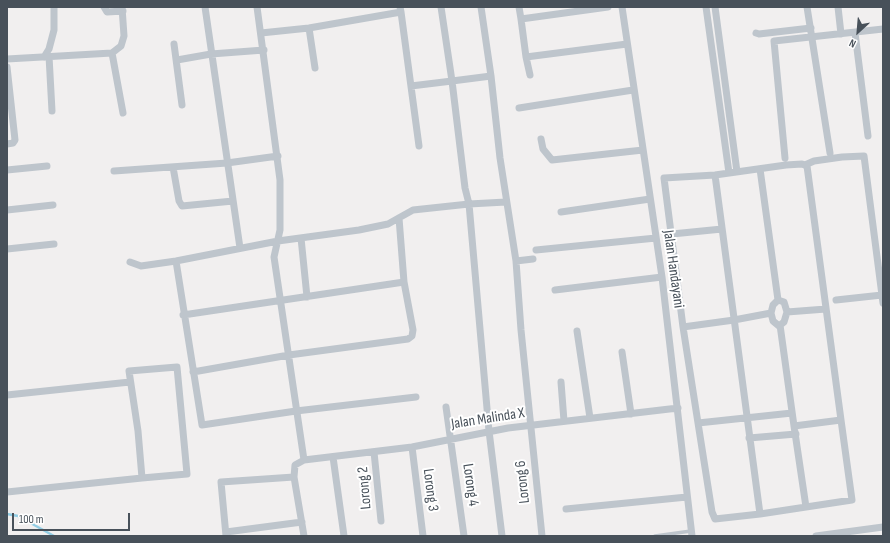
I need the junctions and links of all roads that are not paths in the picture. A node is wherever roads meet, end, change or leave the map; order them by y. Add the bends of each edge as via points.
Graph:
1 (54, 7) edge
2 (104, 7) edge
3 (205, 7) edge
4 (257, 7) edge
5 (441, 7) edge
6 (481, 7) edge
7 (519, 7) edge
8 (608, 7) edge
9 (622, 7) edge
10 (706, 7) edge
11 (715, 7) edge
12 (807, 7) edge
13 (838, 7) edge
14 (122, 9) edge
15 (400, 10) edge
16 (521, 19) junction
17 (310, 28) junction
18 (811, 28) junction
19 (883, 29) edge
20 (855, 32) junction
21 (756, 33) dead end
22 (261, 34) junction
23 (841, 34) junction
24 (813, 37) junction
25 (174, 44) dead end
26 (627, 44) junction
27 (264, 50) junction
28 (112, 54) junction
29 (211, 54) junction
30 (46, 57) junction
31 (526, 57) junction
32 (7, 59) edge
33 (177, 60) junction
34 (7, 67) edge
35 (315, 68) dead end
36 (530, 75) dead end
37 (491, 76) junction
38 (452, 81) junction
39 (411, 86) junction
40 (633, 90) junction
41 (182, 105) dead end
42 (519, 108) dead end
43 (52, 111) dead end
44 (123, 113) dead end
45 (868, 136) dead end
46 (541, 139) dead end
47 (7, 144) edge
48 (418, 146) dead end
49 (643, 150) junction
50 (830, 153) dead end
51 (278, 156) junction
52 (786, 158) dead end
53 (227, 163) junction
54 (805, 165) junction
55 (47, 166) dead end
56 (173, 167) junction
57 (760, 169) junction
58 (7, 170) edge
59 (114, 171) dead end
60 (737, 172) junction
61 (729, 173) junction
62 (715, 175) junction
63 (650, 199) junction
64 (233, 201) junction
65 (506, 202) junction
66 (469, 204) junction
67 (53, 205) dead end
68 (7, 210) edge
69 (561, 212) dead end
70 (399, 218) junction
71 (722, 229) junction
72 (672, 234) junction
73 (301, 238) junction
74 (656, 238) junction
75 (278, 241) junction
76 (54, 244) dead end
77 (240, 248) junction
78 (7, 249) edge
79 (536, 250) dead end
80 (533, 260) dead end
81 (176, 261) junction
82 (516, 261) junction
83 (130, 262) dead end
84 (662, 277) junction
85 (404, 282) junction
86 (555, 290) dead end
87 (308, 297) junction
88 (882, 299) edge
89 (778, 300) junction
90 (836, 300) dead end
91 (281, 301) junction
92 (826, 309) junction
93 (786, 312) junction
94 (771, 313) junction
95 (183, 315) junction
96 (734, 320) junction
97 (780, 325) junction
98 (683, 327) junction
99 (577, 331) dead end
100 (622, 352) dead end
101 (289, 355) junction
102 (193, 372) junction
103 (130, 382) junction
104 (560, 382) dead end
105 (7, 395) edge
106 (416, 397) dead end
107 (446, 407) dead end
108 (678, 408) junction
109 (296, 411) junction
110 (792, 413) junction
111 (631, 414) junction
112 (590, 418) junction
113 (746, 419) junction
114 (841, 420) junction
115 (564, 421) junction
116 (698, 423) junction
117 (530, 425) junction
118 (794, 426) junction
119 (489, 431) junction
120 (796, 434) junction
121 (450, 438) junction
122 (749, 438) junction
123 (412, 447) junction
124 (374, 452) junction
125 (332, 457) junction
126 (304, 460) junction
127 (294, 477) junction
128 (142, 478) junction
129 (7, 492) edge
130 (686, 497) junction
131 (806, 507) junction
132 (566, 509) dead end
133 (760, 514) junction
134 (381, 521) dead end
135 (302, 522) junction
136 (883, 527) edge
137 (226, 534) edge
138 (692, 534) edge
139 (304, 536) edge
140 (344, 536) edge
141 (423, 536) edge
142 (464, 536) edge
143 (502, 536) edge
144 (542, 536) edge
145 (655, 536) edge
146 (818, 536) edge

1 - 30 street via 54,30
2 - 14 street via 107,12
3 - 29 street
4 - 22 street
5 - 38 street
6 - 37 street, Lorong 6
7 - 16 street
8 - 16 street
9 - 26 street, Jalan Handayani
10 - 61 street
11 - 60 street
12 - 18 street
13 - 23 street
14 - 28 street via 124,39
15 - 17 street
15 - 39 street
16 - 31 street
17 - 22 street
17 - 35 street
18 - 21 street
18 - 24 street
19 - 20 street
20 - 23 street
20 - 45 street
22 - 27 street
23 - 24 street
24 - 50 street
24 - 52 street via 774,41
25 - 33 street
26 - 31 street
26 - 40 street, Jalan Handayani
27 - 29 street
27 - 51 street
28 - 30 street
28 - 44 street
29 - 33 street
29 - 53 street
30 - 32 street
30 - 43 street
31 - 36 street
33 - 41 street
34 - 47 street via 15,140
37 - 38 street
37 - 65 street, Lorong 6
38 - 39 street
38 - 66 street via 464,188
39 - 48 street
40 - 42 street
40 - 49 street, Jalan Handayani
46 - 49 street via 552,160
49 - 63 street, Jalan Handayani
51 - 53 street
51 - 75 street
53 - 56 street
53 - 64 street
54 - 57 street
54 - 88 street via 814,161 864,156
54 - 92 street via 808,168
55 - 58 street
56 - 59 street
56 - 64 street via 182,206
57 - 60 street
57 - 89 street
60 - 61 street
61 - 62 street
62 - 71 street
62 - 72 street via 664,178
63 - 69 street
63 - 74 street, Jalan Handayani
64 - 77 street
65 - 66 street
65 - 82 street, Lorong 6
66 - 70 street via 413,210
66 - 119 street
67 - 68 street
70 - 73 street via 388,224 359,230
70 - 85 street
71 - 72 street
71 - 96 street
72 - 98 street
73 - 75 street
73 - 87 street
74 - 79 street
74 - 84 street, Jalan Handayani
75 - 77 street
75 - 91 street via 274,257
76 - 78 street
77 - 81 street
80 - 82 street
81 - 83 street via 141,266
81 - 95 street
82 - 117 street, Lorong 6
84 - 86 street
84 - 108 street, Jalan Handayani
85 - 87 street
85 - 101 street via 413,330 412,336 408,339
87 - 91 street
88 - 90 street
89 - 93 street via 784,302
89 - 94 street via 773,305
91 - 95 street
91 - 101 street
92 - 93 street
92 - 114 street
93 - 97 street via 784,322
94 - 96 street
94 - 97 street via 775,324
95 - 102 street
96 - 98 street
96 - 113 street
97 - 110 street
98 - 116 street
99 - 112 street
100 - 111 street
101 - 102 street
101 - 109 street
102 - 109 street via 202,425
103 - 105 street
103 - 128 street
103 - 128 street via 129,371 177,367 187,474
104 - 115 street
106 - 109 street
107 - 121 street, Lorong 4
108 - 111 street, Jalan Malinda X
108 - 130 street, Jalan Handayani
109 - 126 street
110 - 113 street
110 - 118 street
111 - 112 street, Jalan Malinda X
112 - 115 street, Jalan Malinda X
113 - 116 street
113 - 122 street
114 - 118 street
114 - 131 street via 852,500
115 - 117 street, Jalan Malinda X
116 - 133 street via 715,519
117 - 119 street, Jalan Malinda X
117 - 144 street, Lorong 6
118 - 120 street
119 - 121 street, Jalan Malinda X
119 - 143 street
120 - 122 street
120 - 131 street
121 - 123 street, Jalan Malinda X
121 - 142 street, Lorong 4
122 - 133 street
123 - 124 street, Jalan Malinda X
123 - 141 street, Lorong 3
124 - 125 street, Jalan Malinda X
124 - 134 street, Lorong 2
125 - 126 street, Jalan Malinda X
125 - 140 street
126 - 127 street via 295,466
127 - 135 street
127 - 137 street via 221,482
128 - 129 street
130 - 132 street
130 - 138 street, Jalan Handayani
131 - 133 street
135 - 137 street
135 - 139 street
136 - 146 street
138 - 145 lane

